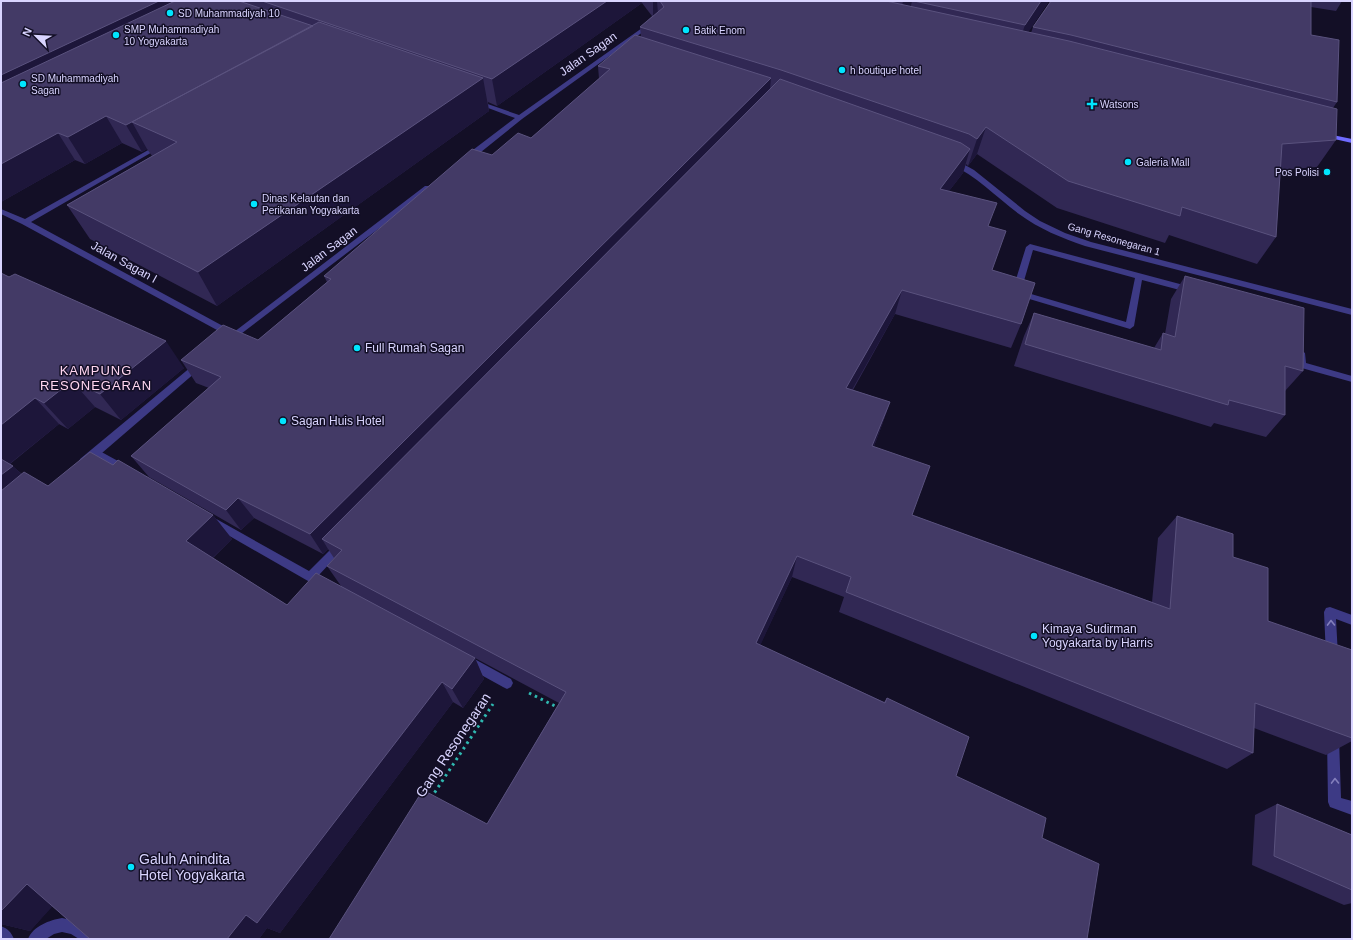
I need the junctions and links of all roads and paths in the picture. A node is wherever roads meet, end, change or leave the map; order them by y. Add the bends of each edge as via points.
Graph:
1 (659, 18) edge
2 (469, 100) edge
3 (520, 118) junction
4 (1316, 133) edge
5 (1352, 141) edge
6 (164, 144) edge
7 (943, 159) edge
8 (463, 161) edge
9 (437, 181) edge
10 (1, 211) edge
11 (25, 222) junction
12 (1139, 276) junction
13 (1200, 292) edge
14 (1352, 312) edge
15 (234, 336) junction
16 (1301, 342) edge
17 (222, 346) edge
18 (204, 361) edge
19 (1352, 379) edge
20 (96, 453) junction
21 (78, 467) edge
22 (136, 477) edge
23 (203, 516) edge
24 (349, 538) edge
25 (310, 577) junction
26 (324, 585) edge
27 (1352, 620) edge
28 (458, 657) edge
29 (1332, 668) edge
30 (507, 683) junction
31 (563, 710) edge
32 (1333, 723) edge
33 (428, 801) edge
34 (1352, 808) edge
35 (1, 933) edge
36 (7, 939) edge
37 (35, 939) edge
38 (90, 939) edge

1 - 3 street, Jalan Sagan via 621,49
2 - 3 street
3 - 8 street, Jalan Sagan
4 - 5 main road
6 - 11 street
7 - 14 street, Gang Resonegaran 1 via 967,169 1024,214 1068,238
9 - 15 street, Jalan Sagan
10 - 11 street, Jalan Sagan I
11 - 15 street, Jalan Sagan I
12 - 12 street via 1030,247 1016,292 1130,326
12 - 13 street
15 - 17 street, Jalan Sagan
16 - 19 street via 1302,365
18 - 20 street
20 - 21 street
20 - 22 street
23 - 25 street
24 - 25 street
25 - 26 street
29 -> 27 street via 1330,612
28 - 30 street
30 - 31 path
30 - 33 path, Gang Resonegaran
34 -> 32 street via 1335,802
35 - 36 street
37 - 38 street via 45,930 60,924 79,930

